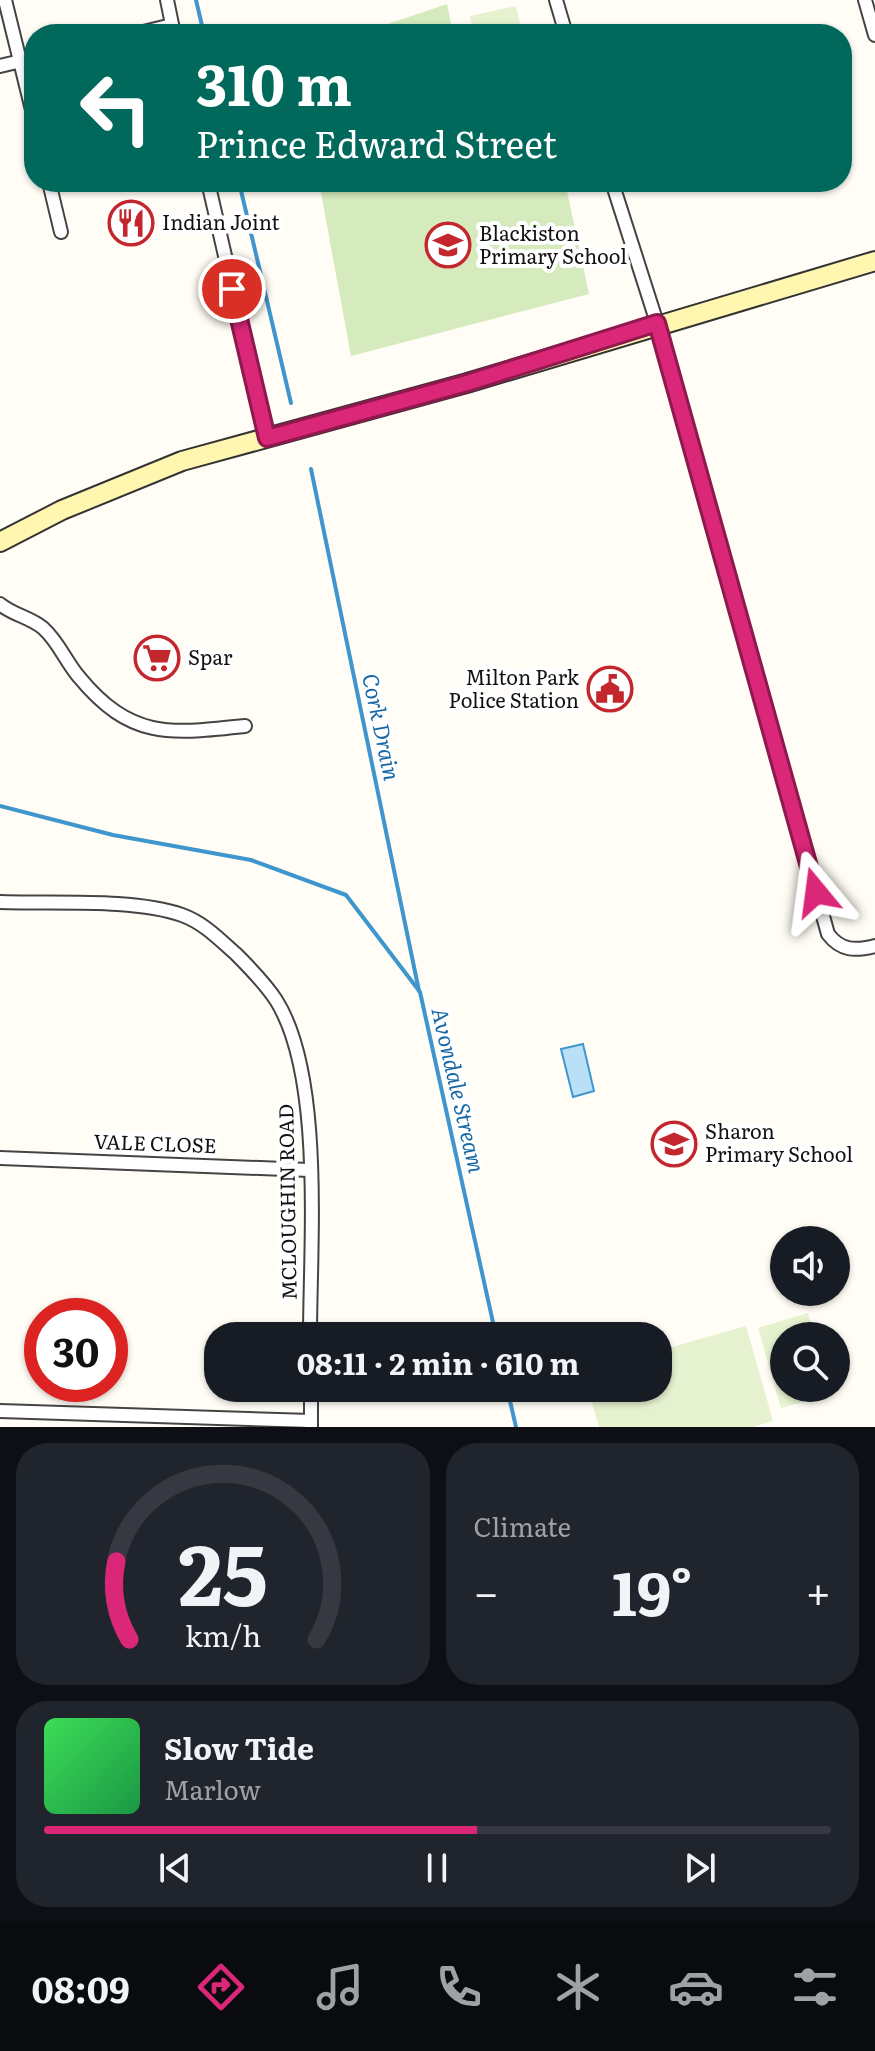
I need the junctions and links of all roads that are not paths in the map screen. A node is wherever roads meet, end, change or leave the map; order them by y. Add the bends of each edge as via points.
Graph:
1 (5, 0) edge
2 (167, 0) edge
3 (556, 0) edge
4 (865, 0) edge
5 (172, 24) edge
6 (563, 24) edge
7 (875, 35) edge
8 (24, 51) edge
9 (24, 60) edge
10 (0, 66) edge
11 (51, 192) edge
12 (210, 192) edge
13 (615, 192) edge
14 (61, 232) dead end
15 (875, 261) edge
16 (657, 323) junction
17 (267, 438) junction
18 (0, 542) edge
19 (0, 604) edge
20 (245, 726) dead end
21 (0, 902) edge
22 (875, 946) edge
23 (0, 1158) edge
24 (309, 1170) junction
25 (310, 1322) edge
26 (311, 1402) edge
27 (0, 1411) edge
28 (311, 1424) edge

1 - 8 street
2 - 5 street
3 - 6 street
4 - 7 street
9 - 10 street
11 - 14 street
12 - 17 street
13 - 16 street
15 - 16 main road
16 - 17 main road
16 - 22 street via 828,934 836,945 860,950
17 - 18 main road via 143,476
19 - 20 street via 43,628 91,691 131,721 175,734
21 - 24 street, MCLOUGHIN ROAD via 146,907 182,916 211,931 277,1001 293,1037 308,1111
23 - 24 street, VALE CLOSE
24 - 25 street, MCLOUGHIN ROAD
26 - 28 street
27 - 28 street

